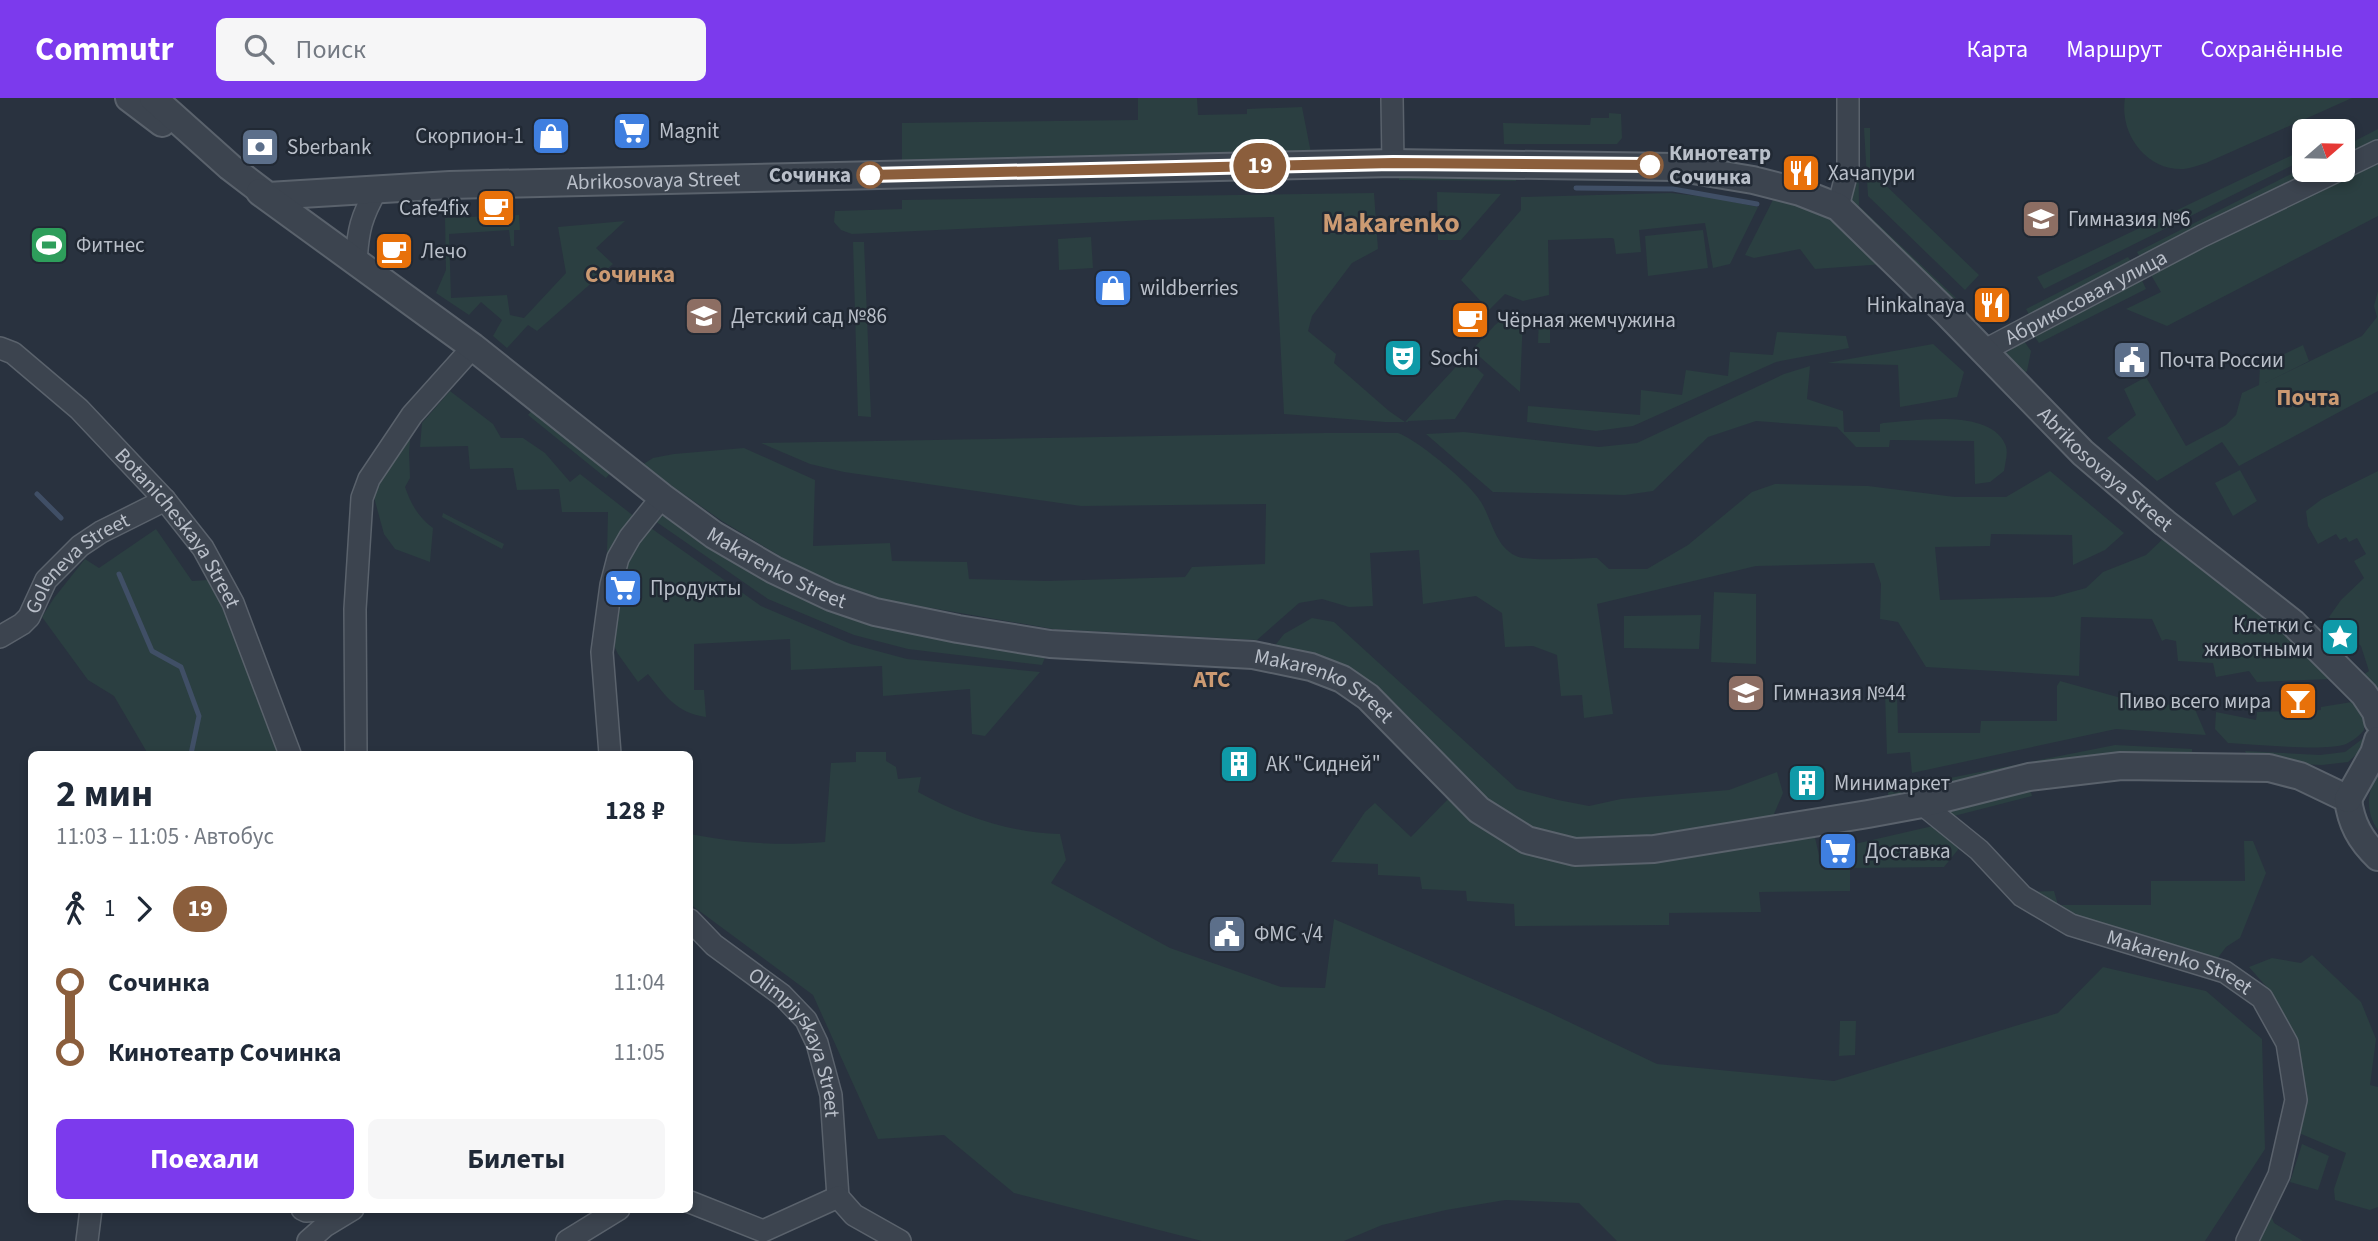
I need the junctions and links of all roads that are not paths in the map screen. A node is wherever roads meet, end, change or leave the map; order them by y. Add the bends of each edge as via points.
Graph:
1 (129, 98) edge
2 (153, 98) edge
3 (1392, 98) edge
4 (1848, 98) edge
5 (2378, 151) edge
6 (2356, 162) edge
7 (1393, 163) junction
8 (2314, 182) edge
9 (377, 189) junction
10 (263, 194) junction
11 (1838, 207) junction
12 (356, 262) junction
13 (473, 347) junction
14 (0, 348) edge
15 (1983, 352) junction
16 (662, 497) junction
17 (165, 500) junction
18 (0, 638) edge
19 (2378, 721) edge
20 (2378, 740) edge
21 (289, 751) edge
22 (356, 751) edge
23 (610, 751) edge
24 (2348, 799) junction
25 (1922, 804) junction
26 (2378, 857) edge
27 (693, 923) edge
28 (838, 1197) junction
29 (693, 1203) edge
30 (90, 1213) edge
31 (346, 1213) edge
32 (612, 1213) edge
33 (794, 1215) junction
34 (87, 1241) edge
35 (308, 1241) edge
36 (567, 1241) edge
37 (781, 1241) edge
38 (900, 1241) edge
39 (2247, 1241) edge

1 - 10 street, Makarenko Street
2 - 10 street, Makarenko Street
3 - 7 street
4 - 11 street via 1848,168
5 - 6 street, Абрикосовая улица
7 - 9 street, Abrikosovaya Street
7 - 11 street, Abrikosovaya Street via 1675,166 1754,180
8 - 15 street, Абрикосовая улица
9 - 10 street, Abrikosovaya Street
9 - 12 street via 363,214
10 - 12 street, Makarenko Street
11 - 15 street, Abrikosovaya Street
12 - 13 street, Makarenko Street
13 - 16 street, Makarenko Street
13 - 22 street via 412,415 369,479 362,498 355,608
14 - 17 street, Botanicheskaya Street via 13,353 79,409
15 - 19 street, Abrikosovaya Street via 2083,453 2293,623 2364,694
16 - 23 street via 630,537 611,584 602,652
16 - 25 street, Makarenko Street via 774,570 875,612 1050,644 1253,655 1311,667 1342,679 1368,697 1479,810 1527,840 1575,852 1654,849
17 - 18 street, Goleneva Street via 80,546 46,580 29,617
17 - 21 street, Botanicheskaya Street via 219,573
20 - 24 street
24 - 25 street, Makarenko Street via 2300,776 2269,768 2121,766 2029,777
24 - 26 street via 2356,831
25 - 39 street, Makarenko Street via 1979,850 2022,896 2071,925 2225,972 2262,998 2287,1043 2296,1100 2279,1175
27 - 28 street, Olimpiyskaya Street via 806,1020 831,1095
28 - 33 street
28 - 38 street via 854,1214
29 - 33 street via 758,1230
30 - 34 street
31 - 35 street
32 - 36 street
33 - 37 street

